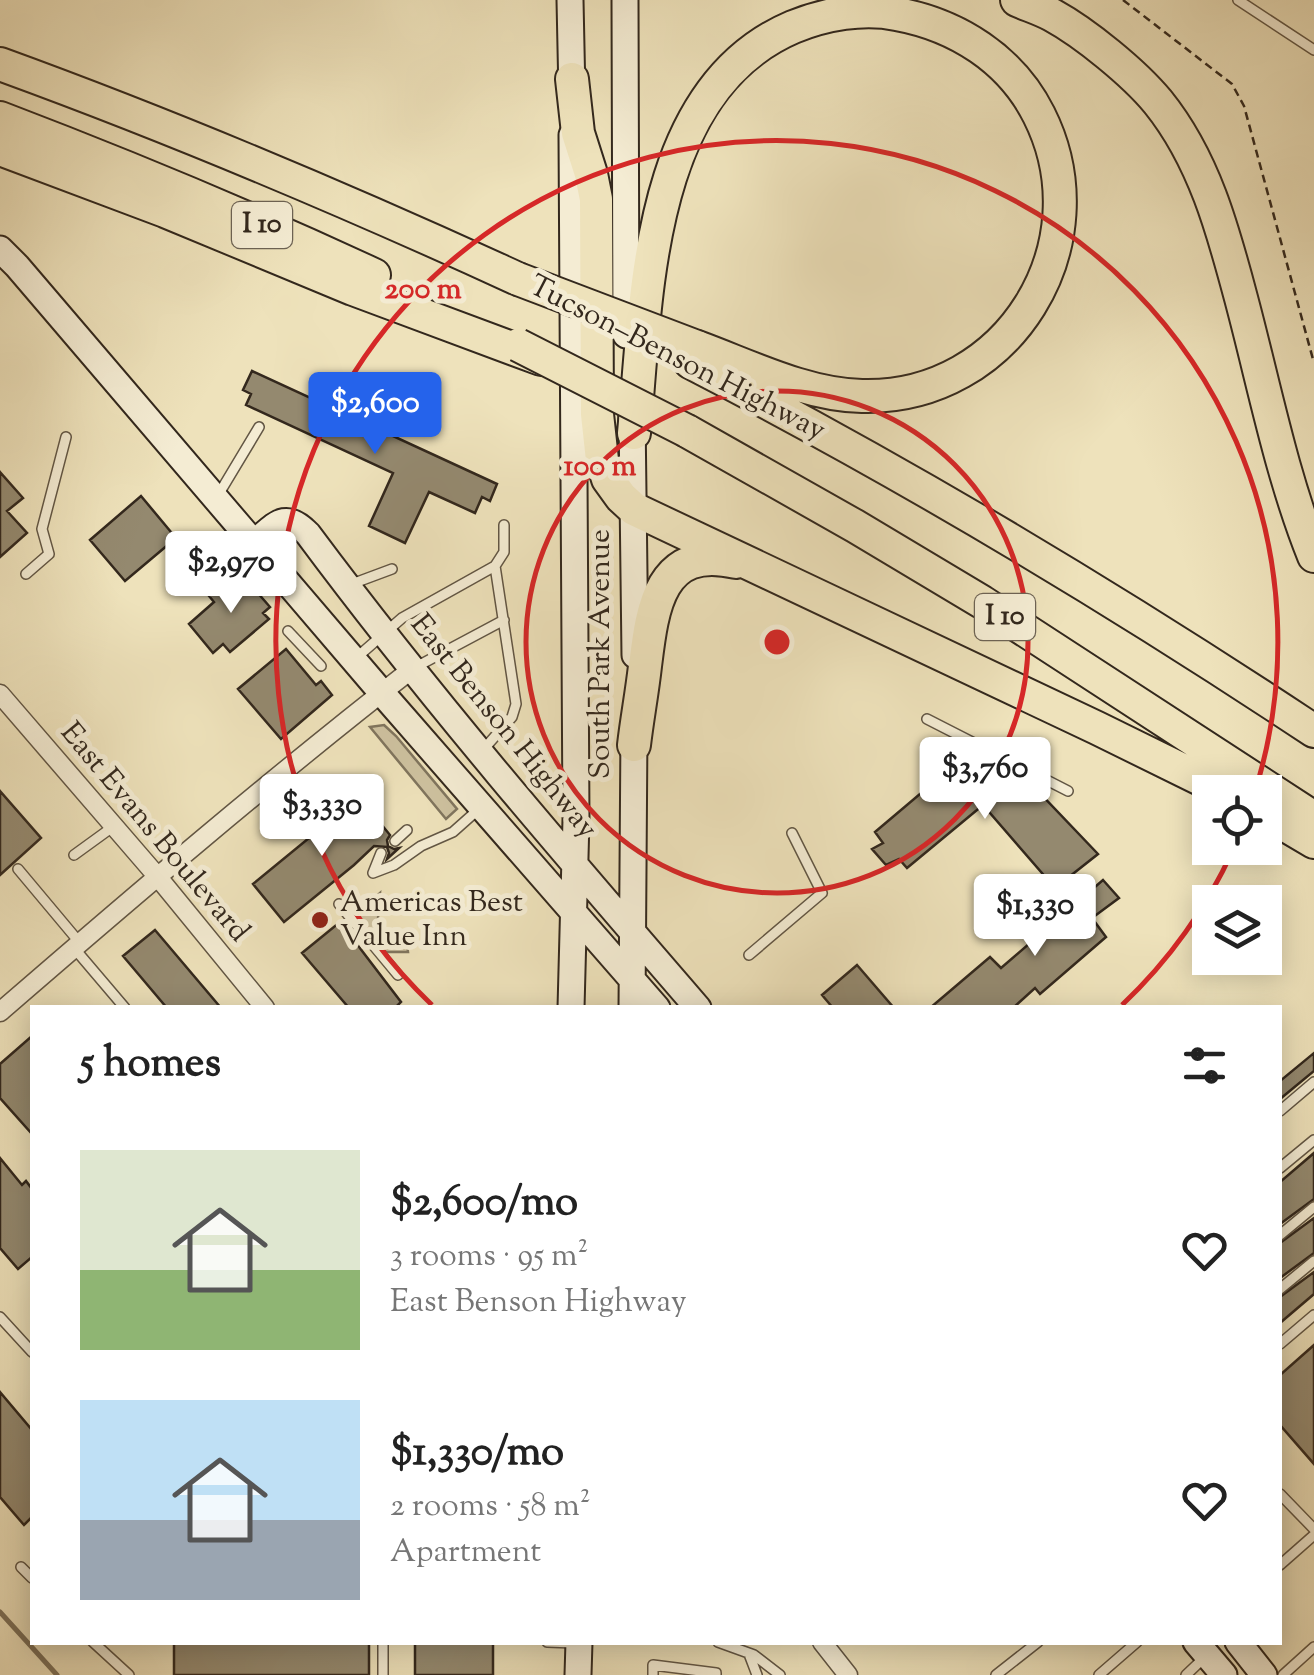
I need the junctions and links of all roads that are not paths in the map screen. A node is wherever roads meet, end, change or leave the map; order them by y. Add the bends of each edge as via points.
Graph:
1 (570, 0) edge
2 (624, 0) edge
3 (1017, 0) edge
4 (1238, 0) edge
5 (1314, 50) edge
6 (8, 66) edge
7 (572, 79) junction
8 (0, 118) edge
9 (0, 150) edge
10 (0, 249) edge
11 (518, 348) junction
12 (692, 354) junction
13 (259, 427) dead end
14 (634, 433) junction
15 (66, 438) dead end
16 (216, 499) junction
17 (634, 509) junction
18 (504, 525) dead end
19 (254, 544) junction
20 (1314, 556) edge
21 (223, 564) dead end
22 (495, 566) junction
23 (392, 569) dead end
24 (762, 571) junction
25 (26, 574) dead end
26 (347, 586) junction
27 (504, 620) junction
28 (288, 631) dead end
29 (384, 634) junction
30 (354, 660) junction
31 (321, 666) dead end
32 (412, 669) junction
33 (382, 693) junction
34 (0, 694) edge
35 (928, 719) dead end
36 (1314, 731) edge
37 (634, 745) junction
38 (480, 752) junction
39 (1193, 775) edge
40 (1068, 791) dead end
41 (482, 806) junction
42 (1314, 818) edge
43 (1282, 824) edge
44 (114, 826) junction
45 (407, 830) dead end
46 (792, 833) dead end
47 (395, 841) dead end
48 (1314, 842) edge
49 (381, 854) dead end
50 (74, 855) dead end
51 (574, 866) junction
52 (18, 869) dead end
53 (157, 876) junction
54 (338, 904) dead end
55 (573, 910) junction
56 (632, 931) junction
57 (77, 946) junction
58 (749, 955) dead end
59 (398, 975) dead end
60 (632, 981) junction
61 (123, 1005) edge
62 (264, 1005) edge
63 (571, 1005) edge
64 (632, 1005) edge
65 (654, 1005) edge
66 (695, 1005) edge
67 (0, 1012) edge
68 (1314, 1082) edge
69 (1282, 1109) edge
70 (1314, 1140) edge
71 (1282, 1166) edge
72 (1314, 1207) edge
73 (1282, 1234) edge
74 (1314, 1261) edge
75 (1282, 1287) edge
76 (1314, 1315) edge
77 (0, 1317) edge
78 (1282, 1342) edge
79 (30, 1350) edge
80 (1282, 1496) edge
81 (1314, 1532) edge
82 (1282, 1563) edge
83 (22, 1567) dead end
84 (30, 1576) edge
85 (96, 1645) edge
86 (384, 1645) edge
87 (579, 1645) edge
88 (726, 1645) edge
89 (824, 1645) edge
90 (1034, 1645) edge
91 (1133, 1645) edge
92 (1240, 1645) edge
93 (1314, 1647) edge
94 (748, 1654) junction
95 (1209, 1658) edge
96 (129, 1675) edge
97 (383, 1675) edge
98 (578, 1675) edge
99 (653, 1675) edge
100 (716, 1675) edge
101 (758, 1675) edge
102 (780, 1675) edge
103 (848, 1675) edge
104 (996, 1675) edge
105 (1098, 1675) edge
106 (1186, 1675) edge
107 (1264, 1675) edge
108 (1283, 1675) edge

1 - 7 main road, South Park Avenue
2 - 14 main road, South Park Avenue via 626,362
3 - 20 highway via 1053,16 1135,80 1158,102 1197,164 1224,230
4 - 5 lane
6 - 12 highway, Tucson–Benson Highway / I 10, bridge via 291,178
7 - 17 highway via 596,199 602,460 620,497
7 - 51 main road, South Park Avenue
8 - 11 highway, Tucson–Benson Highway / I 10 via 314,247
9 - 11 highway
10 - 16 main road, East Benson Highway
11 - 42 highway, Tucson–Benson Highway / I 10, bridge via 687,431 841,518
12 - 14 highway via 863,396 921,388 992,352 1032,305 1047,275 1060,217 1048,138 1007,70 947,28 868,11 822,17 770,38 723,77 674,164 650,269
12 - 36 highway, Tucson–Benson Highway / I 10 via 1060,568
13 - 16 lane
14 - 17 main road, South Park Avenue
15 - 25 lane via 42,530 49,554
16 - 19 main road, East Benson Highway
17 - 24 highway
17 - 37 main road, South Park Avenue
18 - 22 lane via 504,552
19 - 21 lane
19 - 26 main road, East Benson Highway via 279,522 298,523
19 - 30 main road, East Benson Highway
22 - 27 lane
22 - 29 lane
23 - 26 lane
24 - 37 highway via 708,558 670,576 654,611
24 - 39 highway
26 - 29 main road, East Benson Highway
27 - 32 lane
27 - 38 lane via 516,704
28 - 31 lane
29 - 30 lane
29 - 32 main road, East Benson Highway
30 - 33 main road, East Benson Highway
32 - 33 street
32 - 38 main road, East Benson Highway
33 - 41 main road, East Benson Highway
33 - 53 street
34 - 44 street, East Evans Boulevard
35 - 40 lane
37 - 56 main road, South Park Avenue
38 - 51 main road, East Benson Highway
41 - 49 lane via 453,832 372,874
41 - 55 main road, East Benson Highway
43 - 48 highway
44 - 50 lane
44 - 53 street, East Evans Boulevard
45 - 47 lane
46 - 58 lane via 822,894
51 - 55 main road, South Park Avenue
51 - 56 main road, East Benson Highway
52 - 57 lane
53 - 57 street
53 - 62 street, East Evans Boulevard
54 - 59 lane
55 - 60 main road, East Benson Highway
55 - 63 main road, South Park Avenue
56 - 60 main road, South Park Avenue
56 - 66 main road, East Benson Highway
57 - 61 lane
57 - 67 street
60 - 64 main road, South Park Avenue
60 - 65 main road, East Benson Highway
68 - 69 lane
70 - 71 lane
72 - 73 lane
74 - 75 lane
76 - 78 lane
77 - 79 lane
80 - 81 lane
81 - 82 lane
83 - 84 lane
85 - 96 lane
86 - 97 lane
87 - 98 main road
88 - 94 lane
89 - 103 street
90 - 104 lane
91 - 105 lane
92 - 107 main road
93 - 108 lane
94 - 101 lane
94 - 102 lane
95 - 106 lane
99 - 100 lane via 652,1665

